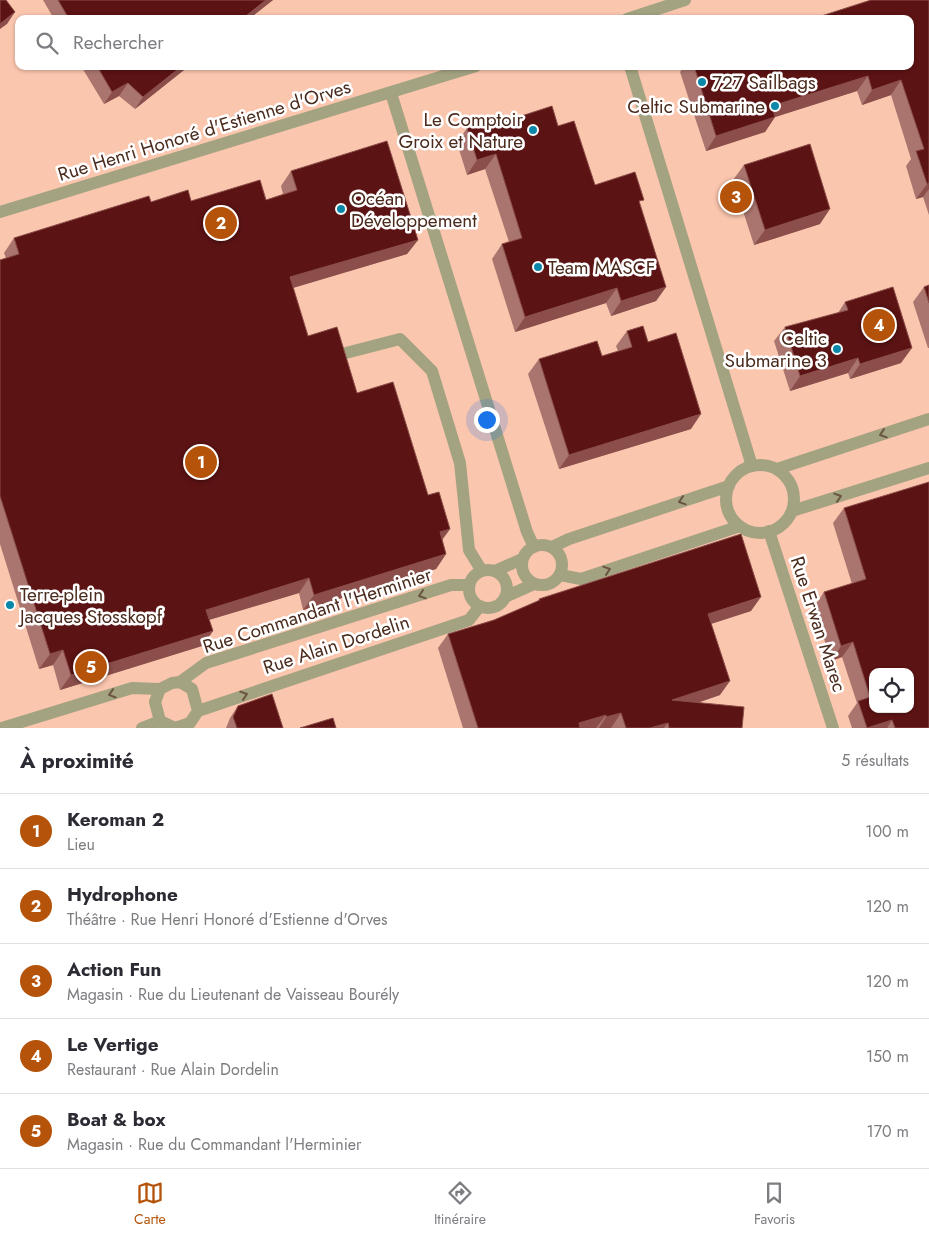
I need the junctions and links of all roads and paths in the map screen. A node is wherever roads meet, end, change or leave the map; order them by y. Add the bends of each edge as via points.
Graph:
1 (685, 0) edge
2 (639, 15) edge
3 (463, 70) edge
4 (631, 70) edge
5 (391, 93) junction
6 (0, 212) edge
7 (338, 354) edge
8 (929, 418) edge
9 (752, 466) junction
10 (929, 468) edge
11 (777, 469) junction
12 (729, 486) junction
13 (792, 512) junction
14 (740, 526) junction
15 (769, 532) junction
16 (534, 547) junction
17 (552, 548) junction
18 (522, 559) junction
19 (488, 571) junction
20 (560, 575) junction
21 (534, 584) junction
22 (469, 585) junction
23 (505, 597) junction
24 (480, 606) junction
25 (180, 682) junction
26 (160, 689) junction
27 (198, 711) junction
28 (160, 721) junction
29 (2, 728) edge
30 (142, 728) edge
31 (183, 728) edge
32 (833, 728) edge

1 - 2 street
3 - 5 street, Rue Henri Honoré d'Estienne d'Orves
4 - 9 street
5 - 6 street, Rue Henri Honoré d'Estienne d'Orves
5 - 16 street
7 - 19 street via 400,338 432,372 460,463 469,550
8 -> 11 street
9 - 11 street
9 - 12 street via 734,477
13 -> 10 street
11 - 13 street via 790,483 794,502
12 - 14 street via 727,508
12 -> 17 street via 569,539
13 - 15 street
14 - 15 street via 754,532
20 -> 14 street via 580,579
15 - 32 street, Rue Erwan Marec
16 - 17 street via 546,545
16 - 18 street
17 - 20 street via 560,556
18 - 19 street
18 - 21 street via 525,576
19 - 22 street via 476,574
19 - 23 street via 504,579
20 - 21 street via 552,583
21 - 23 street
22 - 24 street via 471,597
22 -> 25 street, Rue Commandant l'Herminier via 451,585 206,663
23 - 24 street via 498,606
27 -> 24 street, Rue Alain Dordelin via 469,620
25 - 26 street
25 - 27 street via 192,689
26 - 28 street via 155,702
26 -> 29 street via 132,688
27 - 31 street
28 - 30 street
28 - 31 street via 167,726

